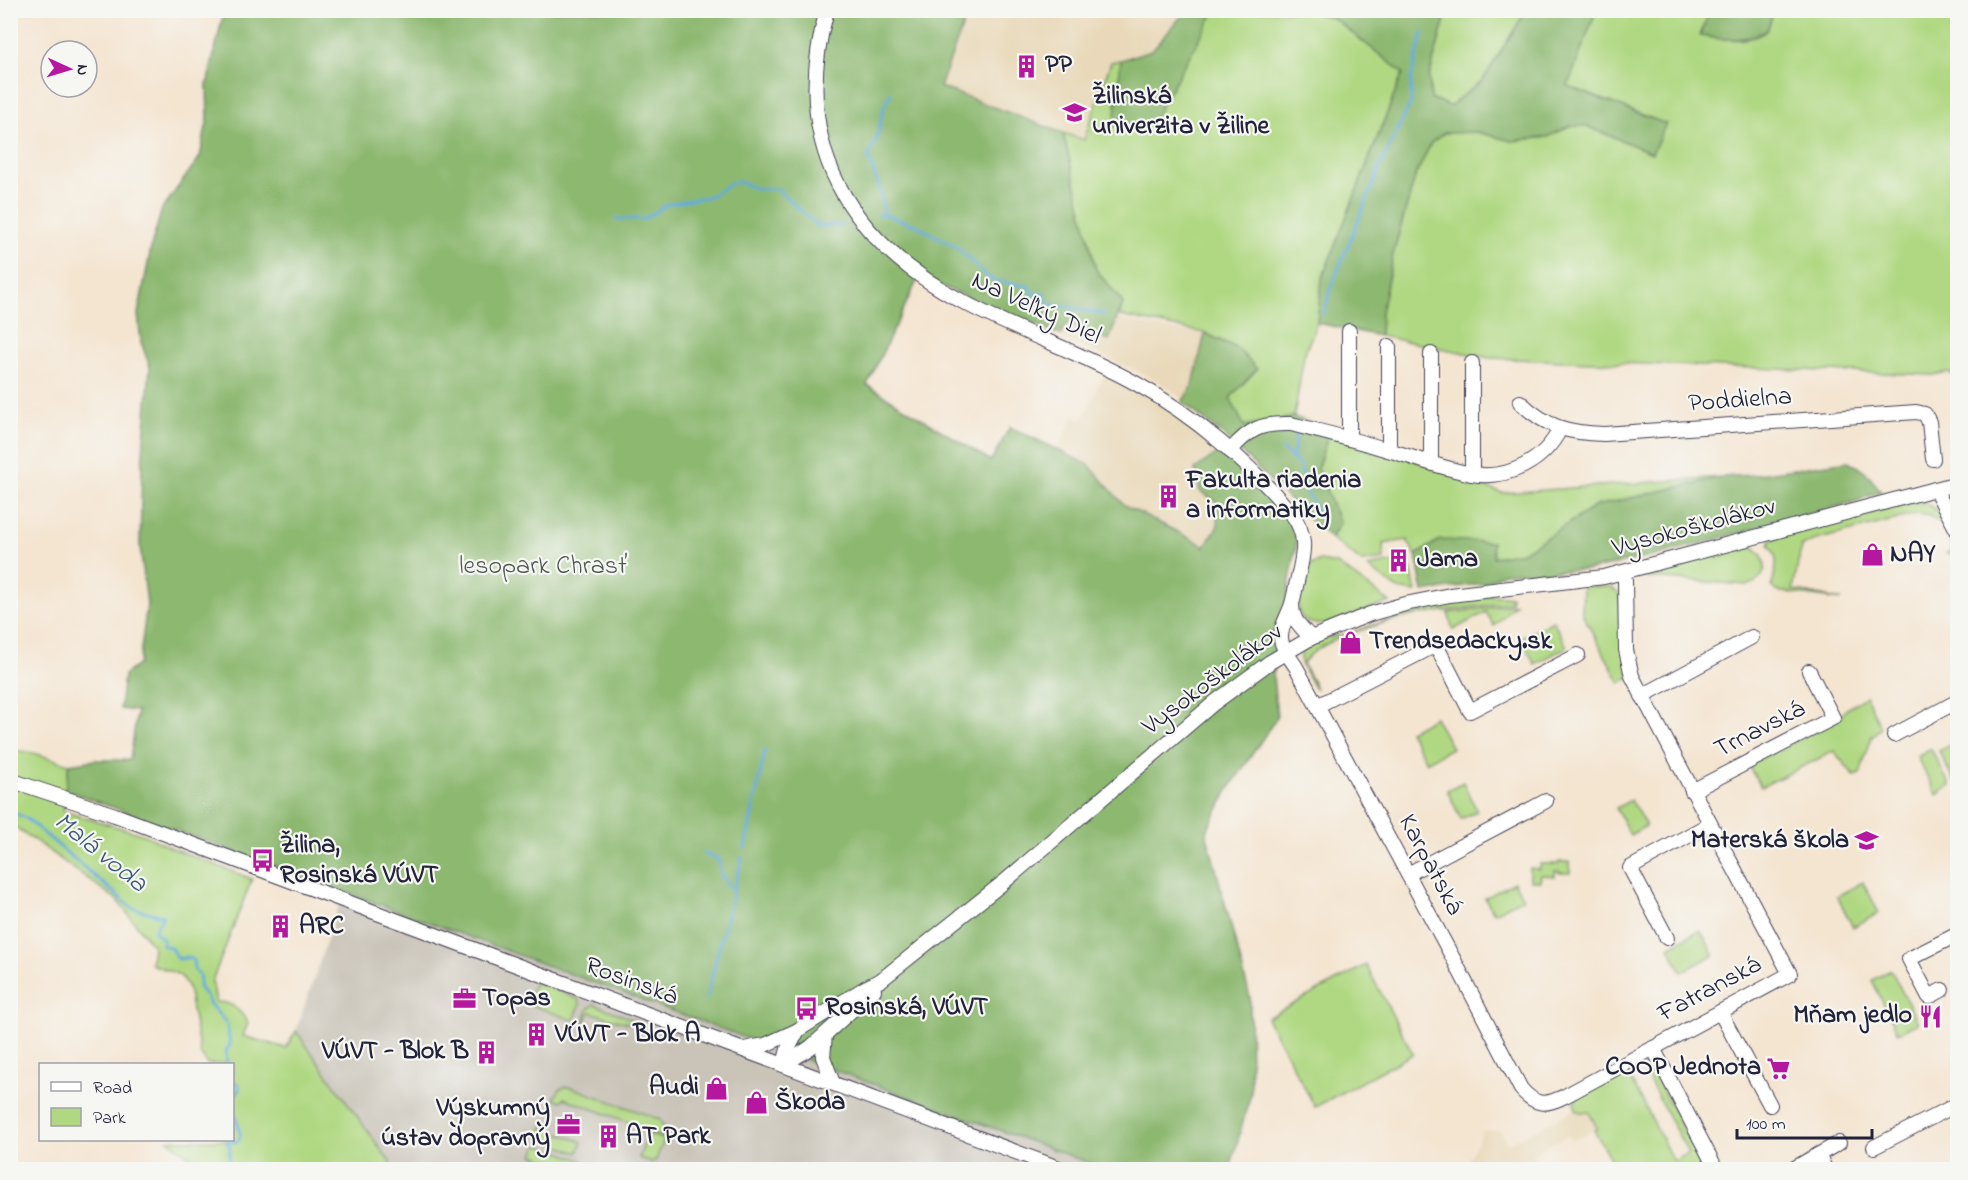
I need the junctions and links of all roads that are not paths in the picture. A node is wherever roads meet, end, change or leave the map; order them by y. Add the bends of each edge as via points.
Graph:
1 (827, 10) edge
2 (1349, 331) dead end
3 (1389, 346) dead end
4 (1431, 354) dead end
5 (1472, 363) dead end
6 (1520, 402) dead end
7 (1560, 429) junction
8 (1349, 439) junction
9 (1389, 450) junction
10 (1230, 451) junction
11 (1933, 459) dead end
12 (1431, 462) junction
13 (1472, 474) junction
14 (1954, 484) edge
15 (1935, 489) junction
16 (1958, 499) edge
17 (1958, 532) edge
18 (1623, 573) junction
19 (1292, 605) junction
20 (1752, 637) dead end
21 (1311, 638) junction
22 (1287, 651) junction
23 (1578, 655) dead end
24 (1809, 670) dead end
25 (1642, 696) junction
26 (1958, 700) edge
27 (1317, 706) junction
28 (1894, 735) dead end
29 (10, 780) edge
30 (1692, 792) junction
31 (1546, 801) dead end
32 (1710, 824) junction
33 (1408, 874) junction
34 (1958, 934) edge
35 (1667, 938) dead end
36 (881, 980) junction
37 (1942, 990) dead end
38 (1720, 1012) junction
39 (798, 1030) junction
40 (825, 1035) junction
41 (1653, 1048) junction
42 (743, 1049) junction
43 (784, 1065) junction
44 (833, 1083) junction
45 (1533, 1100) joint
46 (1958, 1104) edge
47 (1770, 1105) dead end
48 (1839, 1143) dead end
49 (1874, 1147) dead end
50 (1818, 1155) junction
51 (1713, 1163) dead end
52 (1064, 1170) edge
53 (1791, 1170) edge
54 (1826, 1170) edge

1 - 10 street, Na Veľký Diel via 815,79 820,131 840,190 869,232 894,256 946,293 1135,383 1171,404
2 - 8 street
3 - 9 street
4 - 12 street
5 - 13 street
6 - 7 street, Poddielna
7 - 11 street, Poddielna via 1604,434 1916,412 1925,414 1929,422
7 - 13 street via 1547,450 1527,464 1500,472
8 - 9 street
8 - 10 street via 1291,424 1270,423 1253,430
9 - 12 street
10 - 19 street, Na Veľký Diel via 1290,512 1301,530 1304,552
12 - 13 street
14 - 15 street, Vysokoškolákov
14 - 16 street
15 - 17 street
15 - 18 street, Vysokoškolákov
18 - 21 street, Vysokoškolákov via 1419,601 1370,614
18 - 25 street, Fatranská via 1628,663
19 - 21 street via 1297,624
19 - 22 street, Na Veľký Diel via 1281,638
20 - 25 street
21 - 22 street, Vysokoškolákov
22 - 27 street, Karpatská
22 - 36 street, Vysokoškolákov via 1214,703 1004,882
23 - 27 street via 1470,711 1436,645
24 - 30 street, Trnavská via 1833,718
25 - 30 street, Fatranská
26 - 28 street
27 - 33 street, Karpatská
29 - 42 street, Rosinská via 74,800
30 - 32 street, Fatranská
31 - 33 street
32 - 35 street via 1630,868
32 - 38 street, Fatranská via 1790,974
33 - 45 street, Karpatská via 1521,1089
34 - 37 street via 1909,959 1929,997
36 - 39 street, Vysokoškolákov
36 - 40 street, Vysokoškolákov
38 - 41 street, Fatranská
38 - 47 street
39 - 42 street, Vysokoškolákov via 765,1045
39 - 43 street
40 - 43 street, Vysokoškolákov
40 - 44 street via 823,1057
41 - 45 street, Fatranská via 1553,1102
41 - 51 street
42 - 43 street, Rosinská
43 - 44 street, Rosinská
44 - 52 street, Rosinská
46 - 49 street
48 - 50 street
50 - 53 street
50 - 54 street

